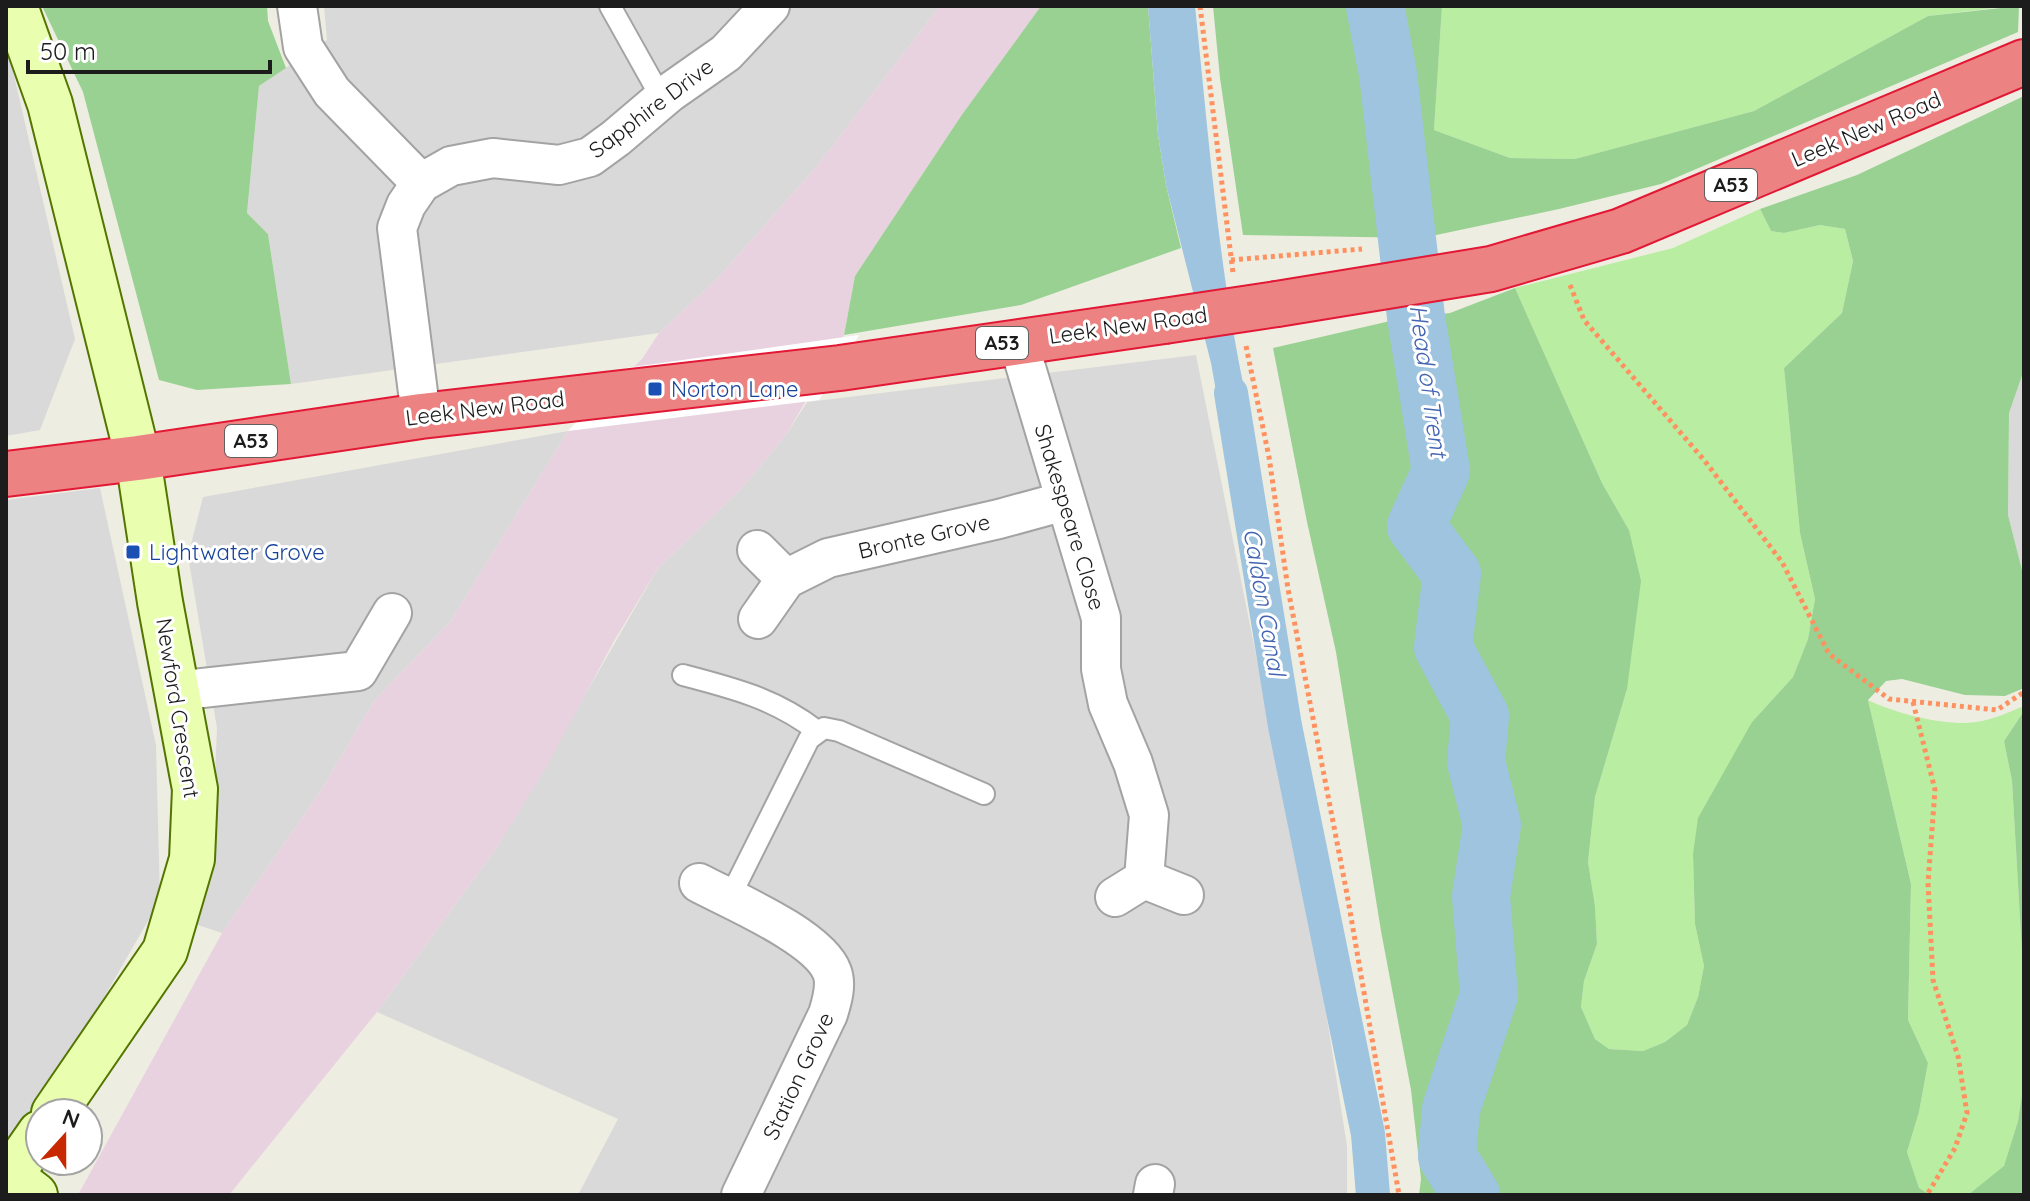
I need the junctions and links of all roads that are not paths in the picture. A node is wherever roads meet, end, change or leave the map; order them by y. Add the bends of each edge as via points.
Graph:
1 (15, 6) edge
2 (297, 6) edge
3 (610, 6) edge
4 (770, 6) edge
5 (2024, 62) edge
6 (662, 99) junction
7 (421, 183) junction
8 (1018, 341) junction
9 (421, 416) junction
10 (138, 458) junction
11 (6, 474) edge
12 (1065, 501) junction
13 (757, 550) dead end
14 (786, 579) junction
15 (392, 613) dead end
16 (758, 619) dead end
17 (683, 675) dead end
18 (175, 691) junction
19 (817, 731) junction
20 (984, 794) dead end
21 (714, 891) joint
22 (1184, 895) dead end
23 (65, 1097) edge
24 (741, 1195) edge

1 - 10 street via 50,104
2 - 7 street via 303,47 332,92
3 - 6 lane
4 - 6 street, Sapphire Drive via 726,53
5 - 8 highway, Leek New Road / A53, bridge via 1621,231 1491,269 1400,270 1277,304
6 - 7 street, Sapphire Drive via 590,157 559,165 493,158 451,166
7 - 9 street via 397,228
8 - 9 highway, Leek New Road / A53 via 840,368
8 - 12 street, Shakespeare Close
9 - 10 highway, Leek New Road / A53
10 - 11 highway, Leek New Road / A53
10 - 18 street, Newford Crescent
12 - 14 street, Bronte Grove via 828,558
12 - 22 street, Shakespeare Close via 1101,618 1101,669 1108,704 1149,815 1129,888
13 - 14 street
14 - 16 street, Bronte Grove
15 - 18 street via 358,671
17 - 19 lane via 764,698
18 - 23 street, Newford Crescent via 195,789 192,859 179,908 165,951
19 - 20 lane via 839,731
19 - 21 lane
21 - 24 street, Station Grove via 810,943 834,975 828,1014

